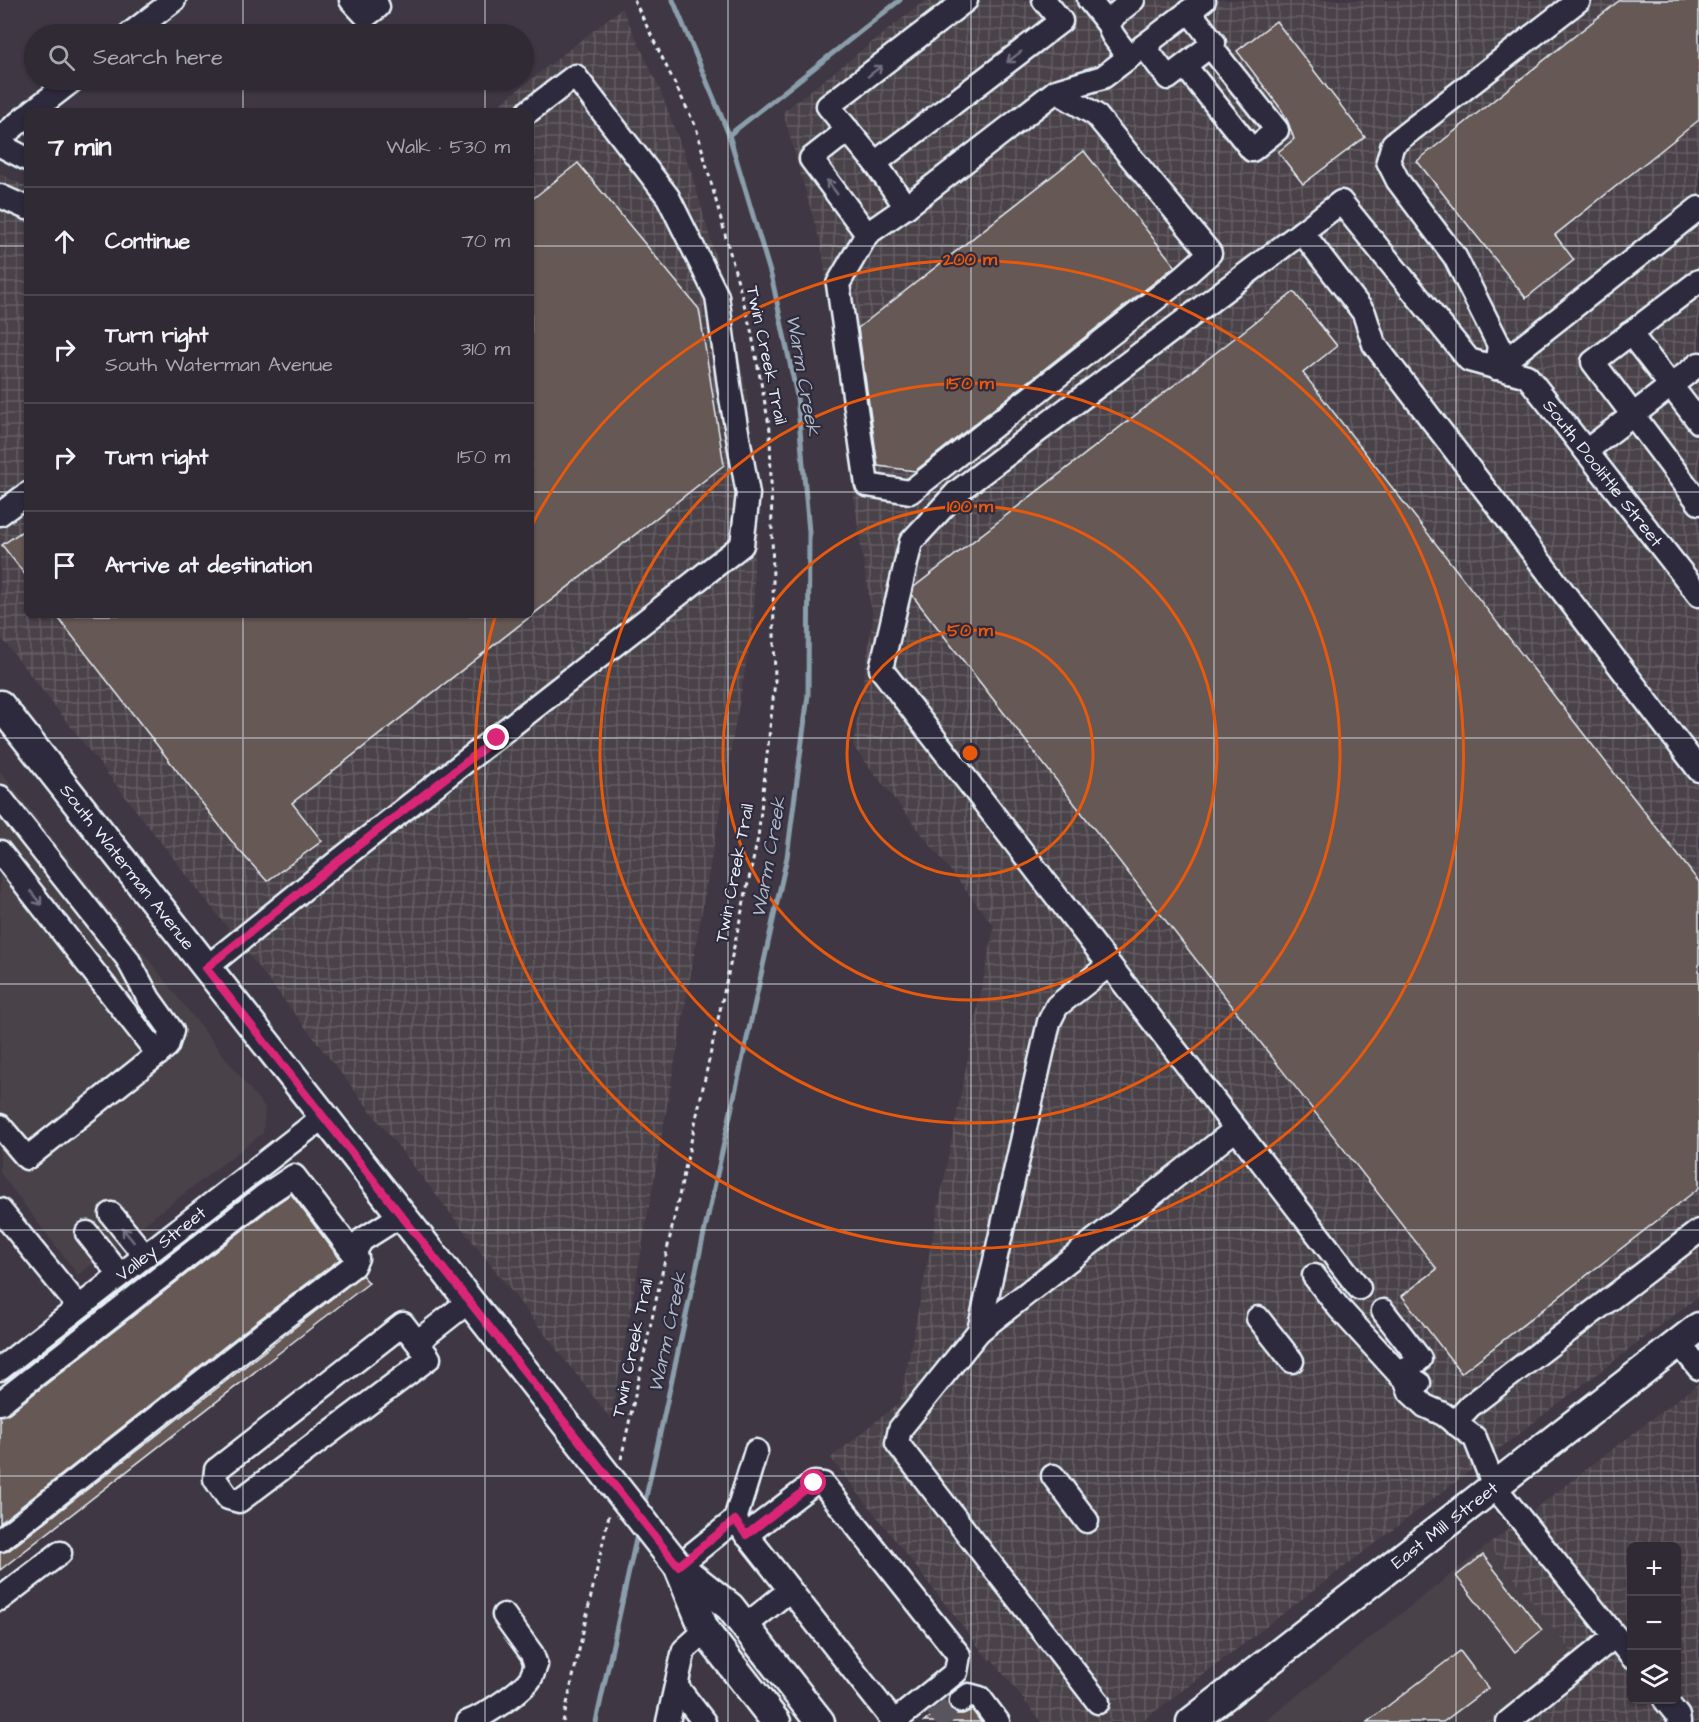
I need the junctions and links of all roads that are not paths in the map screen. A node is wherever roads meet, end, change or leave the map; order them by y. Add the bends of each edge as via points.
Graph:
1 (174, 0) edge
2 (351, 0) edge
3 (375, 0) edge
4 (966, 0) edge
5 (1044, 0) edge
6 (1089, 0) edge
7 (1134, 0) edge
8 (1579, 0) edge
9 (1196, 5) edge
10 (143, 24) edge
11 (1109, 25) junction
12 (1210, 46) junction
13 (1136, 52) junction
14 (1185, 66) junction
15 (60, 90) edge
16 (1056, 91) junction
17 (37, 108) edge
18 (533, 108) edge
19 (24, 118) edge
20 (848, 130) junction
21 (0, 138) edge
22 (0, 145) edge
23 (24, 157) edge
24 (875, 163) junction
25 (0, 196) edge
26 (24, 207) edge
27 (906, 207) junction
28 (1699, 208) edge
29 (1302, 232) junction
30 (867, 234) junction
31 (1699, 281) edge
32 (1630, 333) junction
33 (1699, 364) edge
34 (1496, 368) junction
35 (1671, 386) junction
36 (1633, 415) junction
37 (1699, 422) edge
38 (1586, 451) junction
39 (24, 496) edge
40 (1699, 502) edge
41 (0, 514) edge
42 (1699, 594) edge
43 (0, 705) edge
44 (1699, 770) edge
45 (0, 797) edge
46 (0, 852) edge
47 (1109, 965) junction
48 (206, 968) junction
49 (158, 1054) junction
50 (323, 1117) junction
51 (0, 1126) edge
52 (1236, 1129) junction
53 (0, 1210) edge
54 (111, 1214) dead end
55 (400, 1216) junction
56 (1699, 1231) edge
57 (87, 1233) dead end
58 (354, 1253) junction
59 (145, 1256) junction
60 (120, 1275) junction
61 (1314, 1276) dead end
62 (1359, 1287) dead end
63 (468, 1302) junction
64 (79, 1307) junction
65 (1383, 1311) dead end
66 (1258, 1318) dead end
67 (979, 1331) junction
68 (1689, 1335) edge
69 (417, 1342) junction
70 (1292, 1361) dead end
71 (1699, 1368) edge
72 (0, 1369) edge
73 (1402, 1376) junction
74 (0, 1403) edge
75 (1449, 1418) junction
76 (756, 1451) dead end
77 (1053, 1476) dead end
78 (1494, 1486) junction
79 (1087, 1521) dead end
80 (741, 1528) junction
81 (0, 1540) edge
82 (60, 1553) dead end
83 (678, 1566) junction
84 (790, 1590) junction
85 (0, 1599) edge
86 (504, 1615) dead end
87 (745, 1626) junction
88 (705, 1631) junction
89 (1615, 1636) junction
90 (1627, 1651) edge
91 (676, 1687) junction
92 (961, 1701) dead end
93 (1098, 1702) dead end
94 (1668, 1704) edge
95 (468, 1722) edge
96 (668, 1722) edge
97 (704, 1722) edge
98 (776, 1722) edge
99 (797, 1722) edge
100 (820, 1722) edge
101 (894, 1722) edge
102 (998, 1722) edge
103 (1191, 1722) edge
104 (1508, 1722) edge
105 (1679, 1722) edge

1 - 10 street
2 - 3 street via 366,16 378,7
20 -> 4 street via 828,106
5 -> 24 street via 1061,21
6 - 11 street
7 - 11 street via 1111,17
8 - 34 street via 1393,144 1388,161 1398,181 1455,257 1500,345
9 - 12 street via 1214,43
9 - 13 street
11 - 13 street via 1110,32
12 - 14 street
12 - 14 street via 1277,130 1252,150
13 - 14 street via 1168,78
13 - 16 street via 1103,77
15 - 17 street
16 - 27 street
16 - 30 street via 1096,115 1210,253 910,492 867,485 838,284
18 - 48 street via 575,75 668,197 717,296 748,494 742,545
19 - 21 street
20 - 24 street
30 -> 20 street via 811,159
22 - 23 street
24 - 27 street
25 - 26 street
27 - 30 street
28 - 34 street
29 - 34 street, South Doolittle Street via 1341,202 1469,360
29 - 44 street via 1364,313 1374,344
29 - 47 street via 957,492 911,542 880,669
31 - 32 street
32 - 35 street
32 - 36 street via 1593,362
33 - 35 street
34 - 38 street, South Doolittle Street via 1527,376
35 - 36 street
35 - 37 street
36 - 38 street
36 - 40 street
38 - 42 street, South Doolittle Street
39 - 41 street
43 - 48 main road, South Waterman Avenue
45 - 49 street via 127,958 172,1031 167,1046
46 -> 49 street
47 - 52 street
47 - 67 street via 1057,1006 1049,1022
48 - 50 main road, South Waterman Avenue
49 - 51 street via 27,1158
50 - 55 main road, South Waterman Avenue
50 - 59 street, Valley Street
52 - 62 street
52 - 67 street
53 - 64 street
59 -> 54 street
55 - 58 street via 362,1240
55 - 63 main road, South Waterman Avenue
56 - 75 street via 1470,1407
57 - 60 street
58 - 74 street via 294,1176
58 - 81 street via 357,1258 353,1266
59 - 60 street, Valley Street
60 - 64 street, Valley Street
61 - 73 street
63 - 69 street
63 - 83 main road, South Waterman Avenue, bridge via 608,1464
64 - 72 street, Valley Street
65 - 73 street via 1420,1359
66 - 70 street
67 - 93 street via 900,1429 897,1443
68 - 71 street
68 - 78 main road, East Mill Street
69 - 69 street via 403,1324 216,1470 215,1479 228,1498 238,1501 429,1358
73 - 75 street via 1410,1392 1425,1406
75 - 78 street via 1475,1438
76 - 80 street
77 - 79 street
78 - 89 street
78 - 103 main road, East Mill Street
80 - 83 street
80 - 84 street
80 - 101 street via 814,1483 823,1484 959,1655 956,1672
82 - 85 street
83 - 87 main road, South Waterman Avenue via 730,1607
83 - 88 main road, South Waterman Avenue
84 - 87 street
84 - 101 street
86 - 95 street via 536,1665 521,1687 494,1709
87 - 100 main road, South Waterman Avenue
88 - 91 street via 684,1650
88 - 98 main road, South Waterman Avenue
88 - 99 main road via 712,1626 723,1627
89 - 90 street
89 - 104 street
91 - 96 street
91 - 97 street
92 - 102 street via 969,1695 980,1698
94 - 105 street

